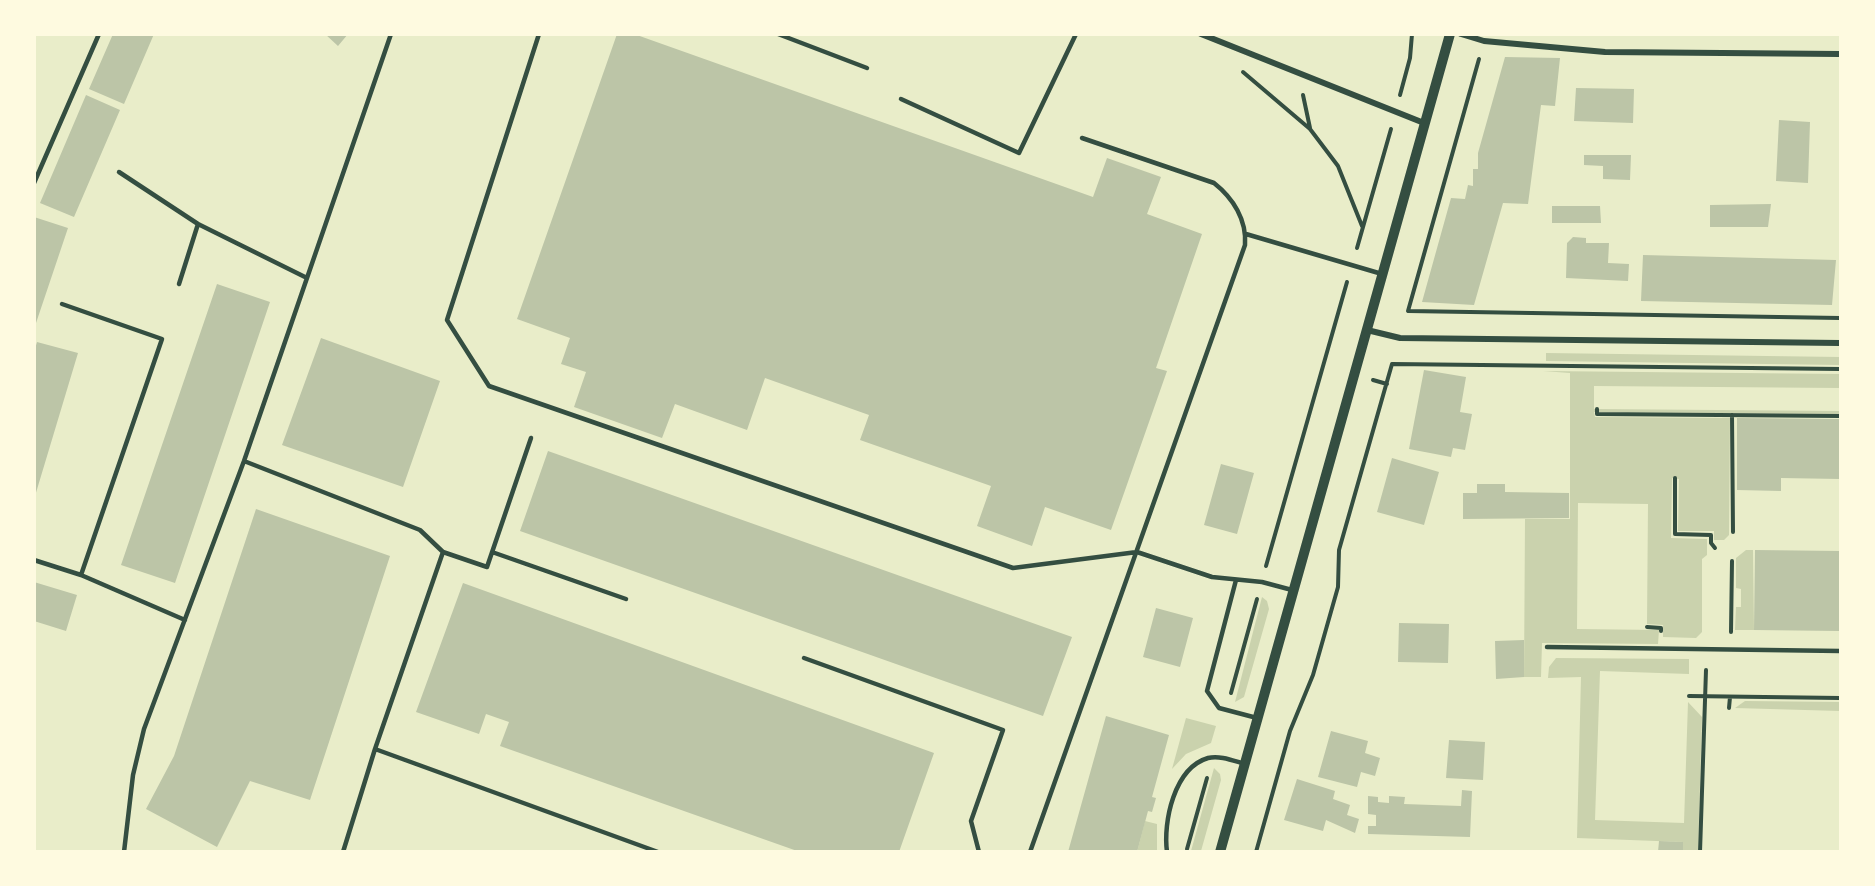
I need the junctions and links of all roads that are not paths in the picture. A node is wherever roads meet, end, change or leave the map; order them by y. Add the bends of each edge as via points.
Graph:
1 (99, 34) edge
2 (391, 34) edge
3 (540, 34) edge
4 (1076, 34) edge
5 (1201, 34) edge
6 (1450, 34) edge
7 (1461, 34) edge
8 (779, 35) edge
9 (1840, 54) edge
10 (867, 68) dead end
11 (901, 99) dead end
12 (1425, 123) junction
13 (1082, 138) dead end
14 (119, 172) dead end
15 (34, 183) edge
16 (198, 224) junction
17 (1246, 234) junction
18 (1382, 274) junction
19 (305, 277) junction
20 (179, 284) dead end
21 (62, 304) dead end
22 (1367, 330) junction
23 (1840, 343) edge
24 (531, 438) dead end
25 (244, 461) junction
26 (443, 552) junction
27 (492, 552) junction
28 (1137, 552) junction
29 (34, 560) edge
30 (81, 575) junction
31 (1236, 580) junction
32 (1293, 590) junction
33 (626, 599) dead end
34 (185, 620) junction
35 (1547, 648) dead end
36 (1840, 651) edge
37 (804, 658) dead end
38 (1257, 718) junction
39 (375, 750) junction
40 (1245, 764) junction
41 (124, 852) edge
42 (343, 852) edge
43 (658, 852) edge
44 (979, 852) edge
45 (1030, 852) edge
46 (1167, 852) edge
47 (1220, 852) edge

1 - 15 lane
2 - 19 lane
3 - 28 lane via 447,320 489,386 1013,568
4 - 11 lane via 1019,153
5 - 12 street
6 - 12 street
7 - 9 street via 1484,41 1605,52
8 - 10 lane
12 - 18 street
13 - 17 lane via 1214,183 1234,203
14 - 16 lane
16 - 19 lane
16 - 20 lane
17 - 18 lane
17 - 28 lane via 1242,261
18 - 22 street
19 - 25 lane
21 - 30 lane via 162,339
22 - 23 street via 1400,338
22 - 32 street
24 - 27 lane
25 - 26 lane via 420,530
25 - 34 lane
26 - 27 lane via 487,567
26 - 39 lane
27 - 33 lane
28 - 31 lane via 1212,577
28 - 45 lane
29 - 30 lane
30 - 34 lane
31 - 32 lane
31 - 38 lane via 1207,691 1213,703 1227,711
32 - 38 street
34 - 41 lane via 144,729 133,775
35 - 36 lane
37 - 44 lane via 1004,730 971,821
38 - 40 street
39 - 42 lane
39 - 43 lane
40 - 46 lane via 1213,757 1196,766 1180,784 1169,813
40 - 47 street

